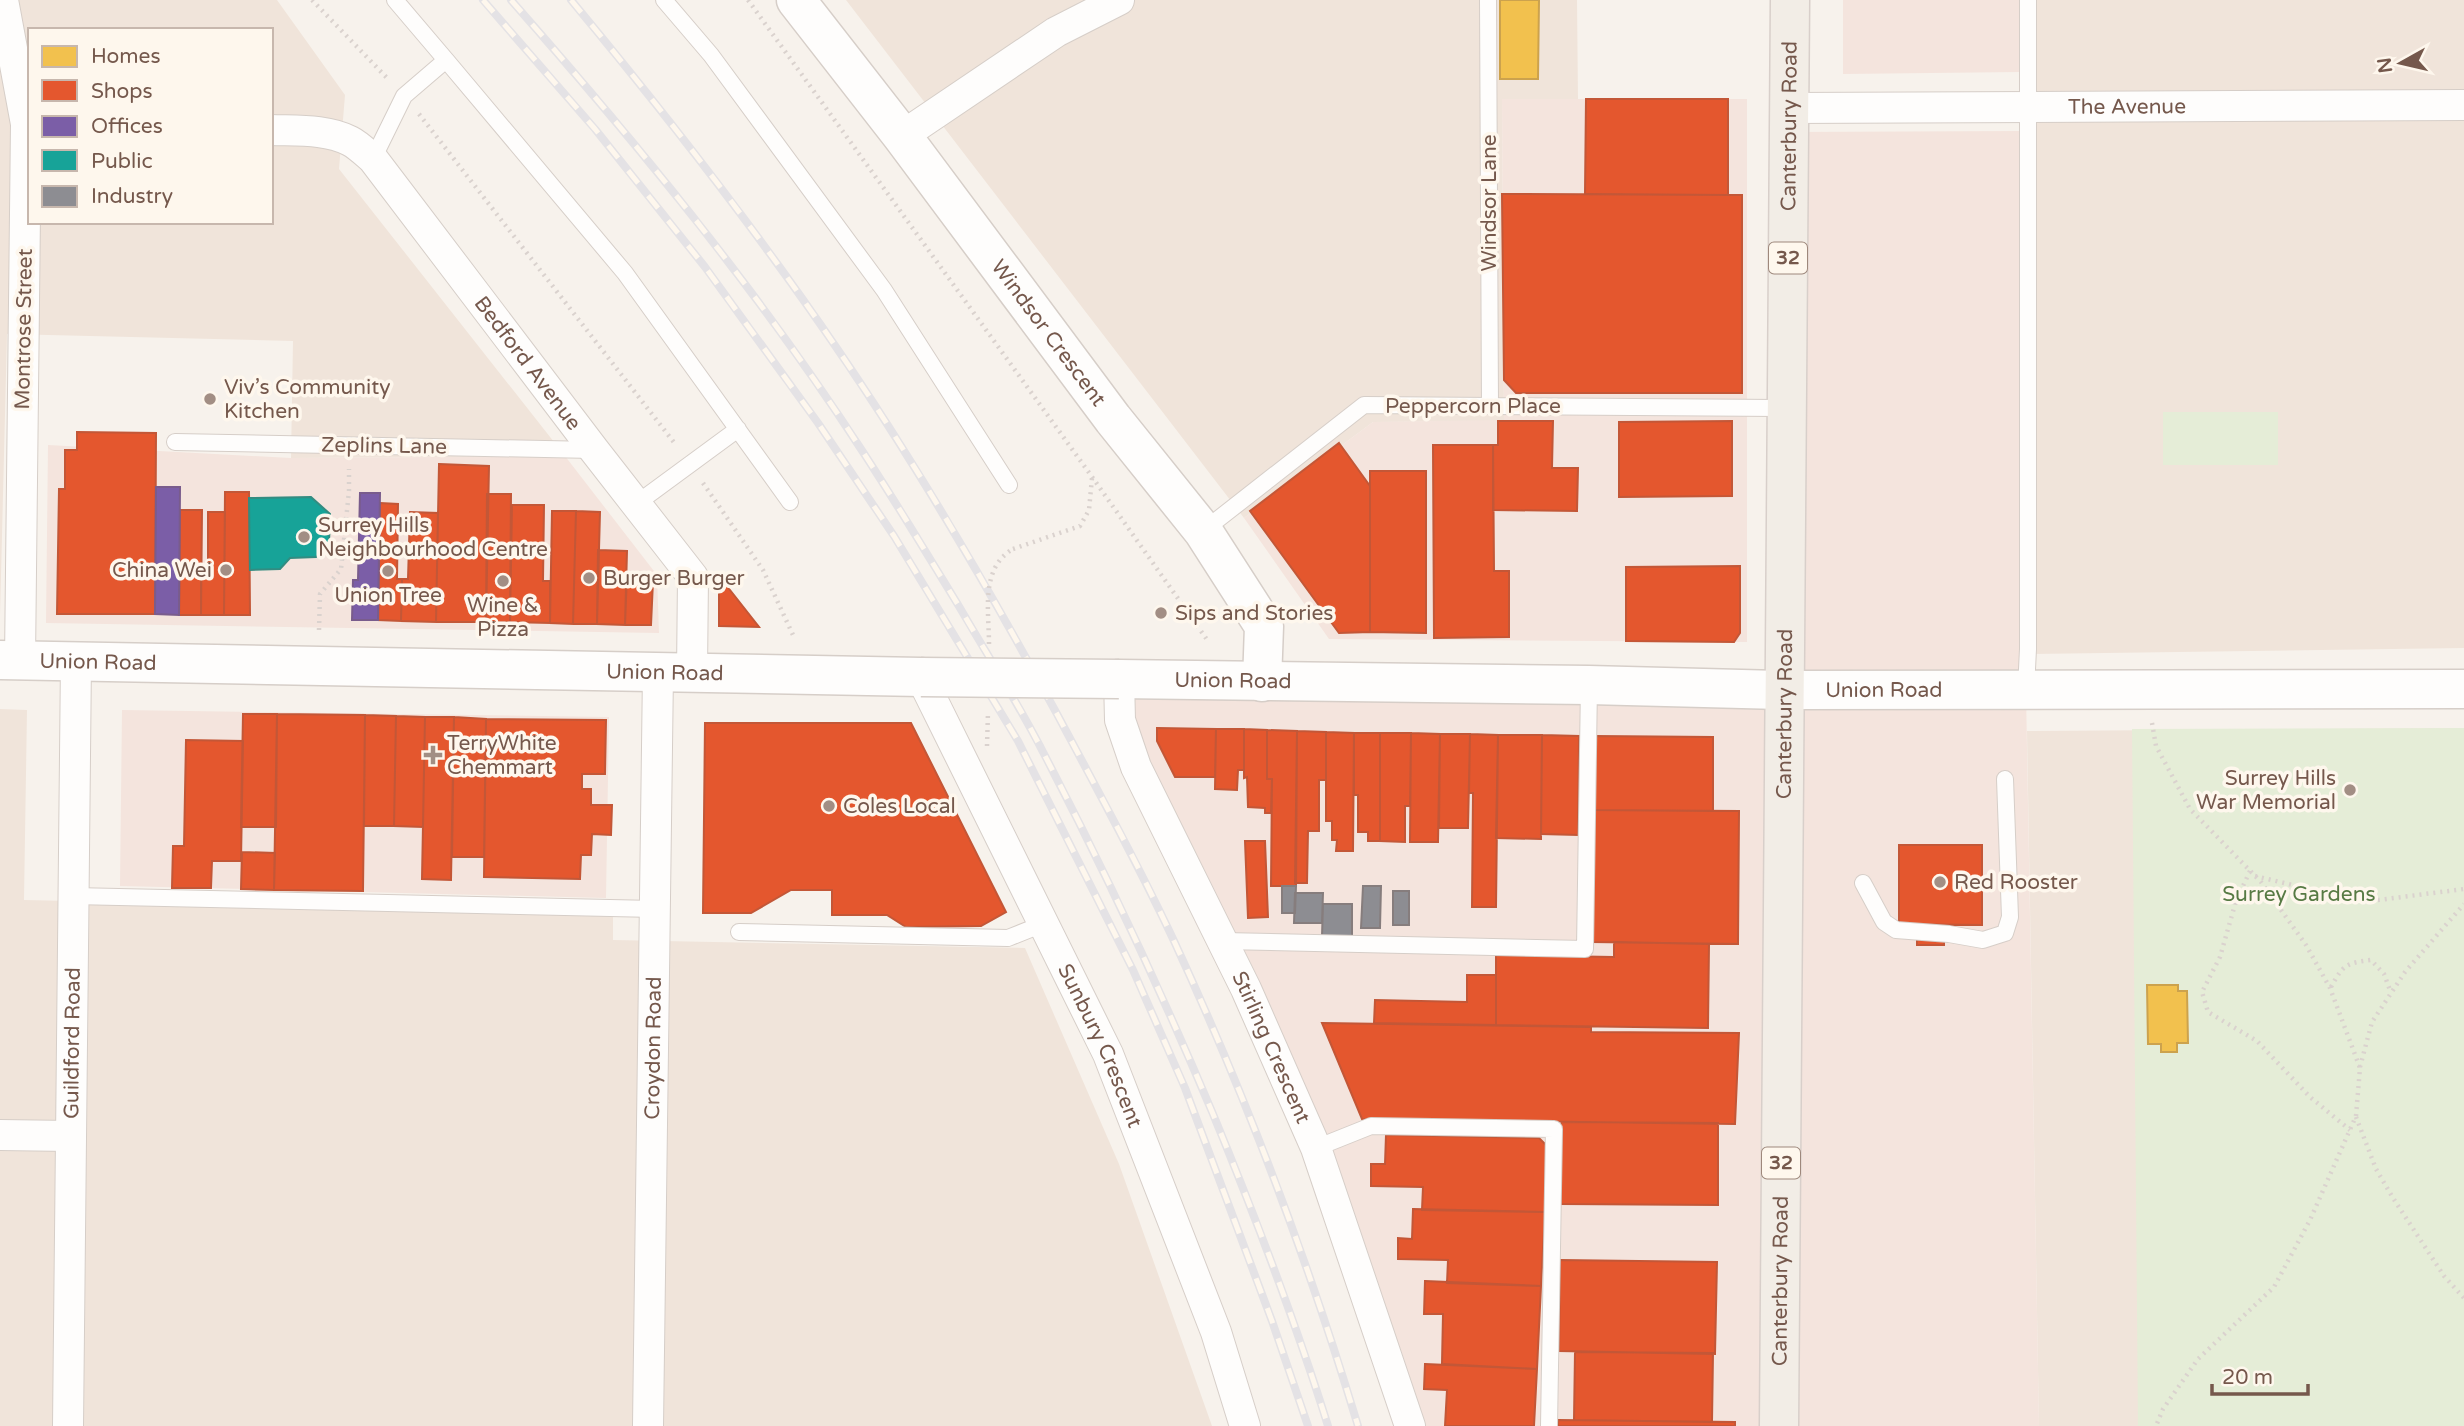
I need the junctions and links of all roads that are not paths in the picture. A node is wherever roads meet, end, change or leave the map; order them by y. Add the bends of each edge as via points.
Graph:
1 (3, 0) edge
2 (395, 0) edge
3 (664, 0) edge
4 (796, 0) edge
5 (1119, 0) edge
6 (1488, 0) edge
7 (1790, 0) edge
8 (2028, 0) edge
9 (446, 60) junction
10 (2464, 105) edge
11 (2027, 107) junction
12 (1789, 108) junction
13 (19, 124) edge
14 (273, 130) edge
15 (902, 136) junction
16 (373, 159) junction
17 (1490, 405) junction
18 (1787, 408) junction
19 (738, 429) junction
20 (175, 442) dead end
21 (594, 450) junction
22 (1009, 485) dead end
23 (790, 502) dead end
24 (636, 504) junction
25 (1203, 531) junction
26 (10, 660) edge
27 (76, 660) junction
28 (675, 672) junction
29 (921, 677) junction
30 (1119, 679) junction
31 (1262, 682) junction
32 (1589, 685) junction
33 (2464, 689) edge
34 (1784, 690) junction
35 (2026, 692) junction
36 (2005, 779) dead end
37 (1863, 883) dead end
38 (73, 895) junction
39 (655, 909) junction
40 (1043, 924) junction
41 (739, 932) dead end
42 (1223, 942) junction
43 (0, 1135) edge
44 (70, 1136) junction
45 (1316, 1148) junction
46 (68, 1426) edge
47 (648, 1426) edge
48 (1245, 1426) edge
49 (1410, 1426) edge
50 (1549, 1426) edge
51 (1779, 1426) edge

1 - 13 street, Montrose Street
2 - 9 lane
3 - 22 lane via 711,55 884,290
4 - 15 main road, Windsor Crescent
5 - 15 street via 1056,32
6 - 17 lane, Windsor Lane
7 - 12 main road, Canterbury Road / 32
8 - 11 lane
9 - 16 lane via 404,96
9 - 19 lane via 625,274
10 - 11 street, The Avenue
11 - 12 street, The Avenue
11 - 35 lane
12 - 18 main road, Canterbury Road / 32
13 - 26 street, Montrose Street
14 - 16 street, Bedford Avenue via 332,135 351,141
15 - 25 main road, Windsor Crescent via 1113,419
16 - 21 street, Bedford Avenue
17 - 18 lane, Peppercorn Place
17 - 25 lane, Peppercorn Place via 1364,405
18 - 34 main road, Canterbury Road / 32
19 - 23 lane
19 - 24 lane
20 - 21 lane, Zeplins Lane
21 - 24 street, Bedford Avenue
24 - 28 street, Bedford Avenue via 693,577
25 - 31 main road, Windsor Crescent via 1264,626
26 - 27 main road, Union Road
27 - 28 main road, Union Road
27 - 38 street, Guildford Road
28 - 29 main road, Union Road
28 - 39 street, Croydon Road
29 - 30 main road, Union Road, bridge
29 - 40 street, Sunbury Crescent
30 - 31 main road, Union Road
30 - 42 street, Stirling Crescent via 1120,720 1136,767
31 - 32 main road, Union Road
32 - 34 main road, Union Road
32 - 42 lane via 1585,949
33 - 35 main road, Union Road
34 - 35 main road, Union Road
34 - 51 main road, Canterbury Road / 32
36 - 37 lane via 2010,917 2005,933 1983,940 1896,930 1884,922
38 - 39 lane
38 - 44 street, Guildford Road
39 - 47 street, Croydon Road
40 - 41 lane via 1008,938
40 - 48 street, Sunbury Crescent via 1108,1054 1216,1332
42 - 45 street, Stirling Crescent
43 - 44 street
44 - 46 street, Guildford Road
45 - 49 street, Stirling Crescent
45 - 50 lane via 1371,1126 1554,1129

